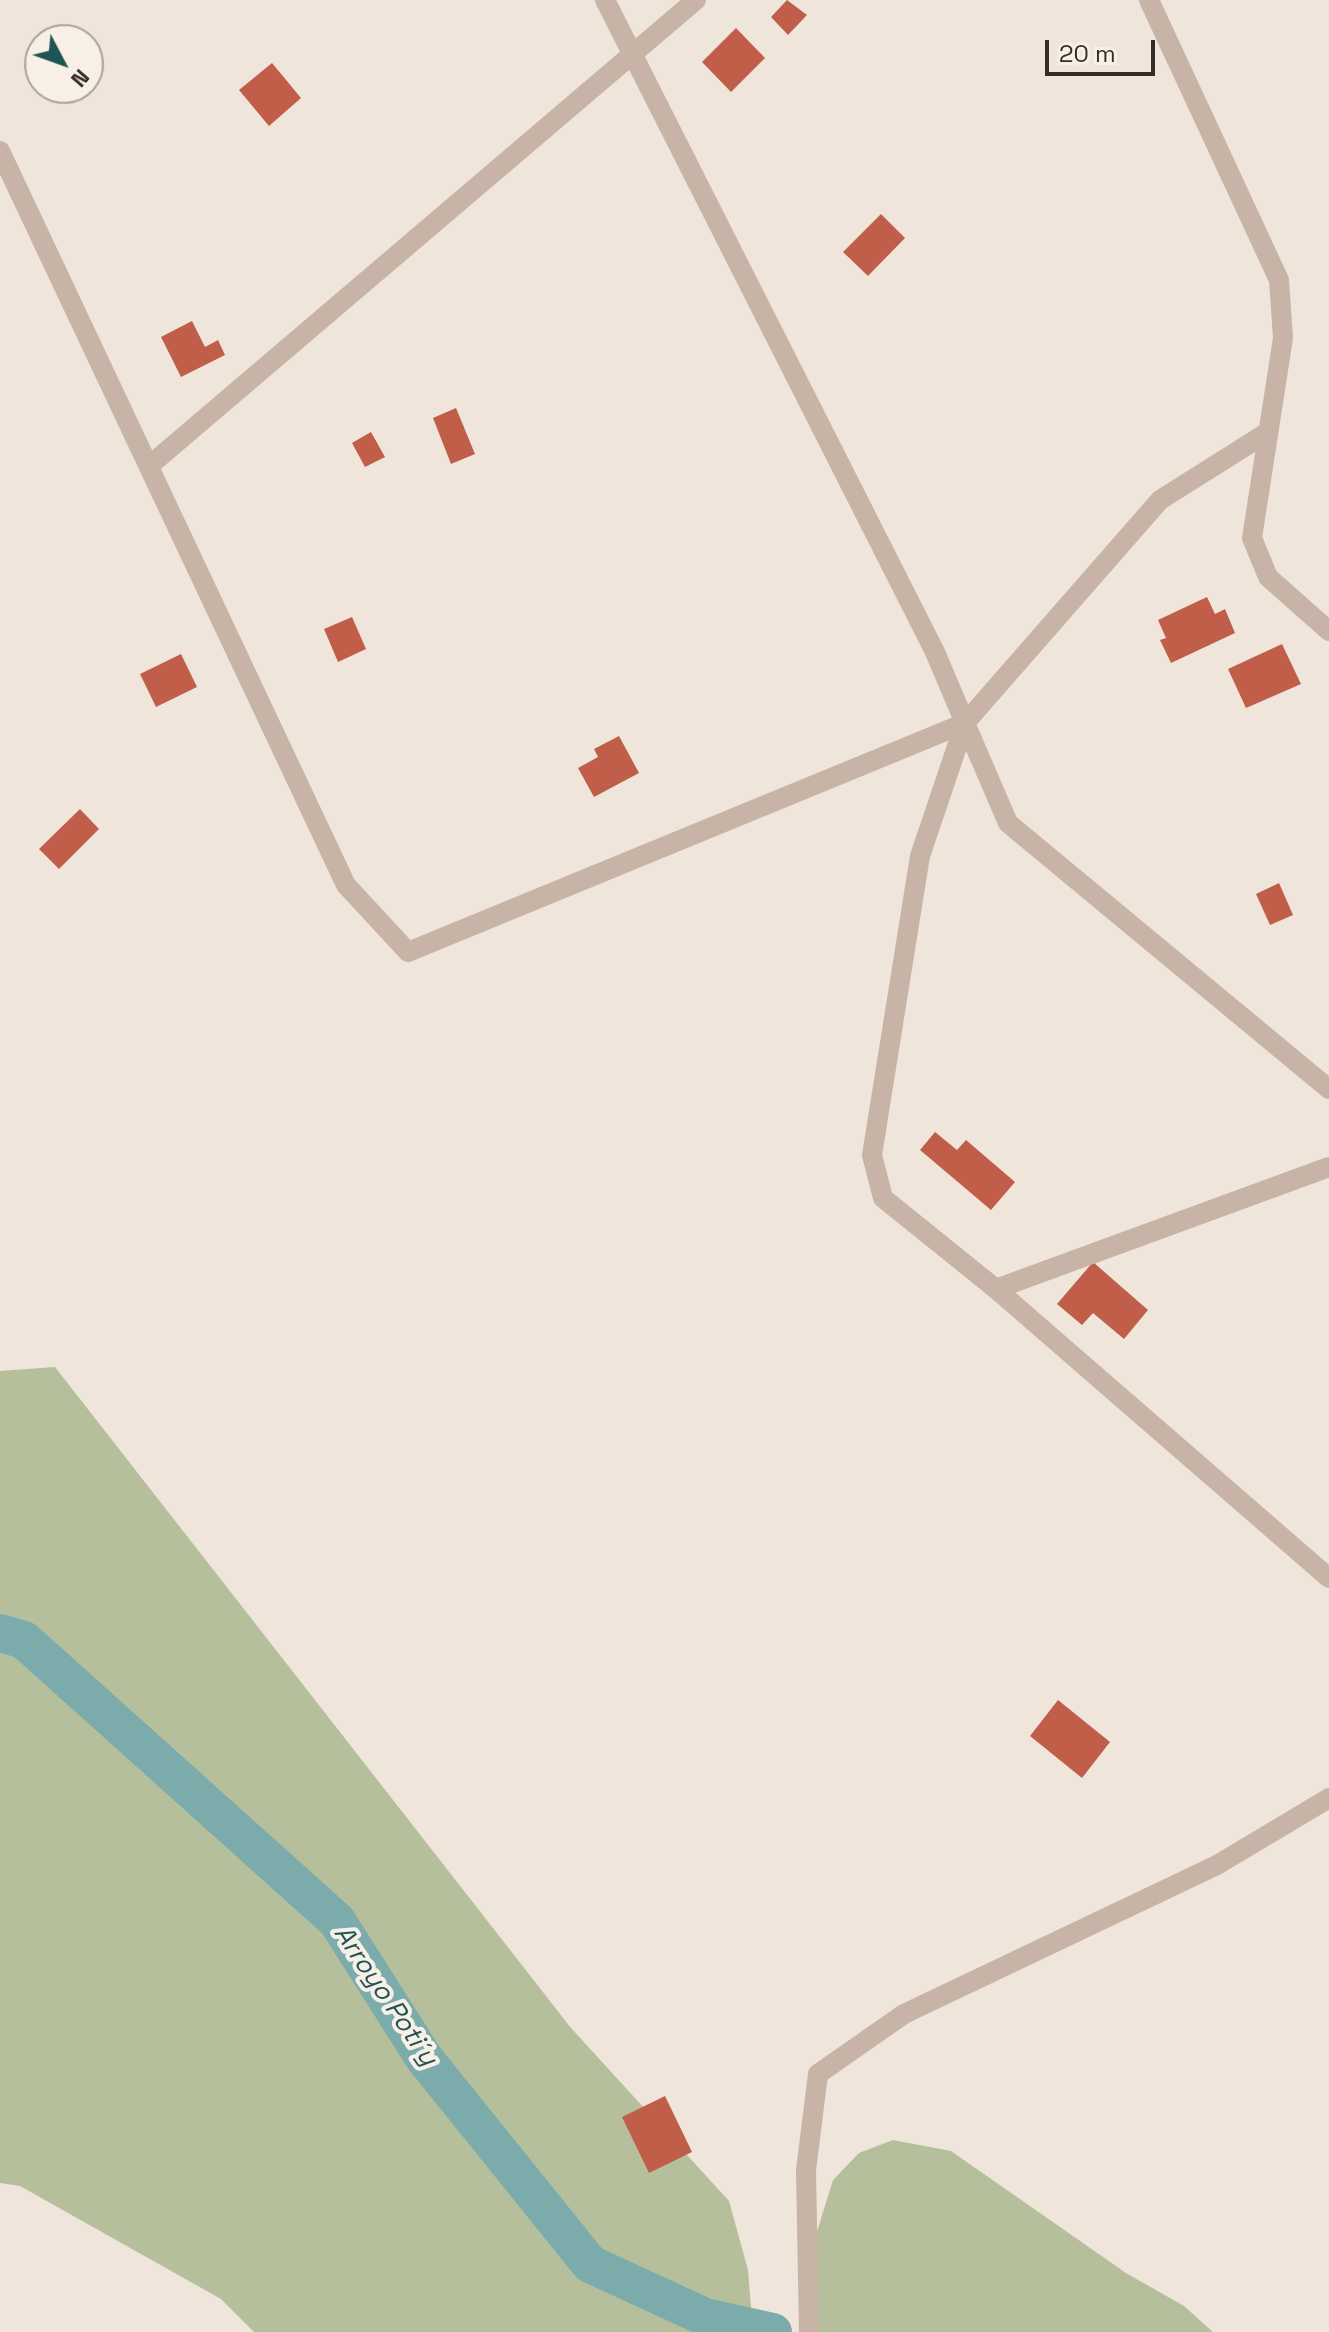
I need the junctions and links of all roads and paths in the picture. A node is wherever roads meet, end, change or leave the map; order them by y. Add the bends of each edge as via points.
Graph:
1 (605, 0) edge
2 (696, 0) edge
3 (1149, 0) edge
4 (634, 56) junction
5 (0, 151) edge
6 (1268, 432) junction
7 (149, 466) junction
8 (1329, 631) edge
9 (965, 723) junction
10 (1329, 1089) edge
11 (1329, 1167) edge
12 (996, 1289) junction
13 (1329, 1578) edge
14 (1329, 1798) edge
15 (808, 2323) edge

1 - 4 street
2 - 4 street
3 - 6 street via 1279,280 1283,338
4 - 7 street
4 - 9 street via 935,652
5 - 7 street
6 - 8 street via 1252,538 1268,577
6 - 9 street via 1160,500
7 - 9 street via 346,885 408,952
9 - 10 street via 1008,823
9 - 12 street via 920,856 872,1155 883,1198
11 - 12 street
12 - 13 street
14 - 15 street via 1217,1865 904,2014 818,2074 806,2170

